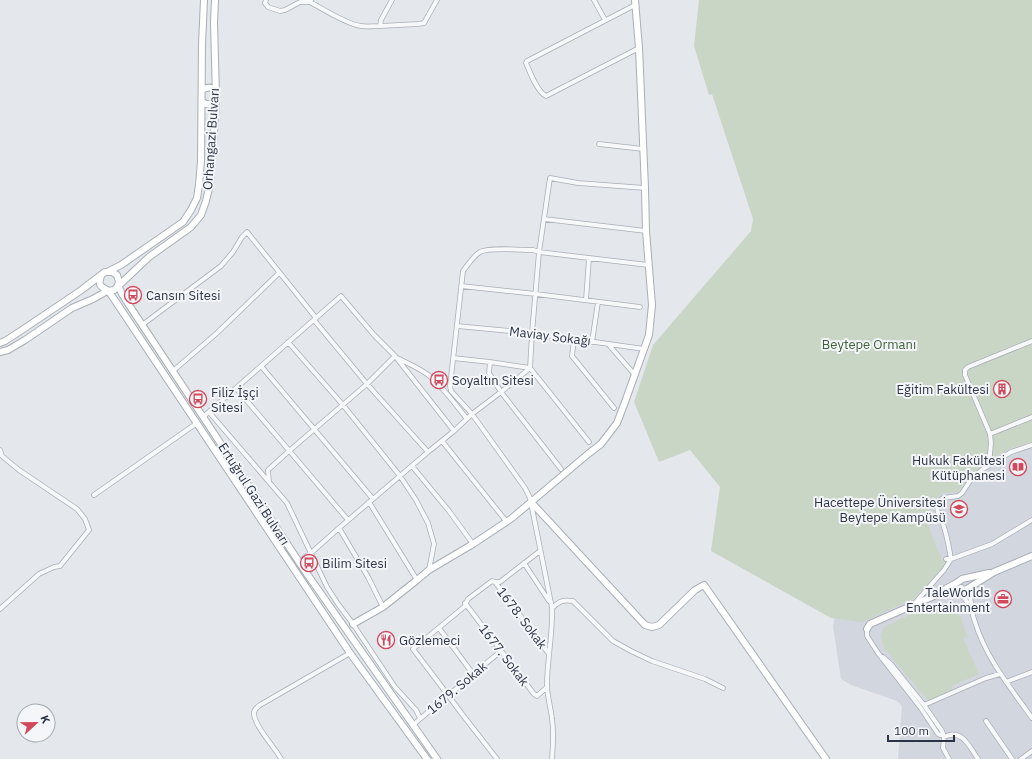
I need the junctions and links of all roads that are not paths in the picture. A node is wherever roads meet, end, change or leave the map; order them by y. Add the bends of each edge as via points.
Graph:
1 (204, 0) edge
2 (215, 0) edge
3 (266, 0) edge
4 (392, 0) edge
5 (437, 0) edge
6 (594, 0) edge
7 (310, 1) edge
8 (635, 2) edge
9 (605, 20) junction
10 (380, 26) junction
11 (639, 48) junction
12 (202, 90) junction
13 (215, 91) junction
14 (202, 101) junction
15 (216, 102) junction
16 (600, 144) dead end
17 (643, 150) junction
18 (645, 188) junction
19 (544, 219) junction
20 (646, 231) junction
21 (539, 252) junction
22 (589, 258) junction
23 (648, 265) junction
24 (109, 271) junction
25 (279, 273) junction
26 (100, 276) junction
27 (118, 285) junction
28 (461, 286) junction
29 (107, 291) junction
30 (536, 294) junction
31 (586, 300) junction
32 (598, 302) junction
33 (640, 307) dead end
34 (315, 319) junction
35 (142, 325) junction
36 (457, 326) junction
37 (532, 333) junction
38 (574, 339) junction
39 (1032, 341) edge
40 (288, 342) junction
41 (592, 342) junction
42 (0, 343) edge
43 (608, 344) junction
44 (644, 349) junction
45 (0, 352) edge
46 (395, 356) junction
47 (453, 358) junction
48 (490, 362) junction
49 (261, 366) junction
50 (530, 368) junction
51 (173, 371) junction
52 (635, 375) junction
53 (367, 384) junction
54 (236, 388) junction
55 (501, 392) junction
56 (343, 405) junction
57 (614, 408) dead end
58 (209, 412) junction
59 (472, 414) junction
60 (203, 417) junction
61 (1032, 417) edge
62 (467, 419) junction
63 (197, 423) junction
64 (314, 430) junction
65 (454, 431) junction
66 (990, 434) junction
67 (442, 441) junction
68 (589, 442) dead end
69 (1032, 445) edge
70 (0, 450) edge
71 (289, 451) junction
72 (428, 452) junction
73 (989, 465) junction
74 (412, 466) junction
75 (560, 469) dead end
76 (400, 476) junction
77 (269, 482) junction
78 (94, 495) dead end
79 (371, 501) junction
80 (531, 502) junction
81 (348, 520) junction
82 (1032, 520) edge
83 (506, 521) junction
84 (339, 528) junction
85 (473, 544) junction
86 (540, 551) junction
87 (311, 553) junction
88 (294, 554) junction
89 (1032, 556) edge
90 (304, 558) junction
91 (949, 559) junction
92 (524, 563) junction
93 (305, 570) junction
94 (429, 570) junction
95 (994, 572) junction
96 (966, 578) junction
97 (417, 580) junction
98 (959, 581) junction
99 (495, 582) junction
100 (969, 588) junction
101 (961, 589) junction
102 (936, 595) junction
103 (465, 603) junction
104 (913, 604) junction
105 (552, 606) junction
106 (383, 607) junction
107 (0, 609) edge
108 (972, 612) junction
109 (353, 624) junction
110 (438, 628) junction
111 (866, 629) joint
112 (501, 651) junction
113 (350, 653) junction
114 (878, 653) junction
115 (549, 654) junction
116 (1032, 672) edge
117 (473, 674) junction
118 (1000, 674) junction
119 (1006, 682) junction
120 (546, 687) junction
121 (723, 688) dead end
122 (448, 695) junction
123 (924, 705) junction
124 (420, 718) junction
125 (1032, 718) edge
126 (986, 721) dead end
127 (413, 725) junction
128 (943, 736) junction
129 (1032, 751) edge
130 (281, 759) edge
131 (427, 759) edge
132 (437, 759) edge
133 (497, 759) edge
134 (552, 759) edge
135 (826, 759) edge
136 (949, 759) edge
137 (978, 759) edge
138 (1012, 759) edge
139 (1021, 759) edge

1 - 12 main road, Orhangazi Bulvarı
2 - 13 main road, Orhangazi Bulvarı
3 - 7 street via 268,7 280,11 300,2
4 - 10 street
5 - 10 street via 424,23
6 - 9 street
7 - 10 street via 343,20 360,26
8 - 9 street
8 - 11 main road
9 - 11 street via 527,61 542,94 546,96
11 - 17 main road
12 - 13 main road via 210,87
12 - 14 main road, Orhangazi Bulvarı
13 - 15 main road, Orhangazi Bulvarı
14 - 15 main road via 209,105
14 - 24 main road, Orhangazi Bulvarı via 199,185 197,198 191,210 183,222
15 - 27 main road, Orhangazi Bulvarı via 210,184 201,215 191,228 149,257
16 - 17 street
17 - 18 main road
18 - 19 street via 550,178
18 - 20 main road
19 - 20 street
19 - 21 street
20 - 23 main road
21 - 22 street
21 - 28 street via 488,249 480,252 463,271
21 - 30 street
22 - 23 street
22 - 31 street
23 - 44 main road via 652,305 649,335
24 - 26 main road, Orhangazi Bulvarı
24 - 27 main road via 117,275
25 - 34 street
25 - 35 street via 247,232 221,266
25 - 51 street
26 - 29 main road via 100,285
26 - 42 main road, Orhangazi Bulvarı
27 - 29 main road, Orhangazi Bulvarı via 114,290
27 - 35 main road, Ertuğrul Gazi Bulvarı
28 - 30 street
28 - 36 street
29 - 45 main road, Orhangazi Bulvarı via 72,308 25,340
29 - 63 main road, Ertuğrul Gazi Bulvarı
30 - 31 street
30 - 37 street
31 - 32 street
32 - 33 street
32 - 41 street
34 - 40 street
34 - 46 street via 341,296
34 - 53 street
35 - 51 main road, Ertuğrul Gazi Bulvarı
36 - 37 street, Maviay Sokağı
36 - 47 street
37 - 38 street, Maviay Sokağı
37 - 50 street
38 - 41 street, Maviay Sokağı
38 - 57 street via 572,356
39 - 66 street via 965,370
40 - 49 street
40 - 56 street
41 - 43 street, Maviay Sokağı
43 - 44 street, Maviay Sokağı
43 - 52 street
44 - 52 main road
46 - 53 street
46 - 62 street via 432,378
46 - 65 street
47 - 48 street
47 - 59 street via 451,391
48 - 50 street
48 - 55 street via 489,373
49 - 54 street
49 - 64 street
50 - 55 street
50 - 68 street
51 - 60 main road, Ertuğrul Gazi Bulvarı
52 - 80 main road via 617,423 600,444
53 - 56 street
53 - 72 street
54 - 58 street
54 - 71 street
55 - 59 street
55 - 75 street
56 - 64 street
56 - 76 street
58 - 60 street
58 - 77 street
59 - 62 street
59 - 80 street via 525,488
60 - 88 main road, Ertuğrul Gazi Bulvarı
61 - 66 street
62 - 65 street
63 - 78 street
63 - 113 main road, Ertuğrul Gazi Bulvarı
64 - 71 street
64 - 79 street
65 - 67 street
66 - 73 street
67 - 72 street
67 - 83 street
69 - 73 street via 1010,452
70 - 107 street via 2,456 19,470 77,509 89,530 60,566 38,574
71 - 77 street via 268,470
71 - 81 street
72 - 74 street
73 - 91 street via 972,478 958,496 943,498 938,502 937,510 943,523
74 - 76 street
74 - 85 street
76 - 79 street
76 - 94 street via 428,523 434,544
77 - 87 street via 287,503
79 - 81 street
79 - 97 street
80 - 83 main road
80 - 86 street
80 - 135 main road via 645,625 659,625 695,590 704,585
81 - 84 street
82 - 91 street via 992,544
83 - 85 main road
84 - 87 street
84 - 106 street
85 - 94 main road
86 - 92 street
86 - 105 street
87 - 90 street
87 - 109 street via 327,587
88 - 90 street
88 - 93 main road, Ertuğrul Gazi Bulvarı
89 - 95 main road
90 - 93 street
91 - 104 street via 944,570
92 - 99 street via 500,582
92 - 105 street
93 - 127 main road, Ertuğrul Gazi Bulvarı
94 - 97 main road
95 - 96 main road
95 - 100 main road
96 - 98 main road
96 - 100 main road via 970,582
97 - 106 main road
98 - 101 main road
98 - 102 main road
99 - 103 street via 492,581
99 - 115 street, 1678. Sokak
100 - 101 main road
100 - 108 street
101 - 102 main road
101 - 108 street
102 - 104 main road
103 - 110 street via 464,607
103 - 112 street, 1677. Sokak
104 - 111 main road via 870,624
105 - 115 street
105 - 121 street via 566,600 572,601 614,641 631,651
106 - 109 main road
108 - 118 street via 984,645
109 - 124 street via 395,687
110 - 117 street
110 - 122 street via 413,649
111 - 114 street via 867,636
112 - 117 street, 1679. Sokak
112 - 120 street, 1677. Sokak via 534,694 537,696
113 - 130 street via 256,708 256,722
113 - 131 main road, Ertuğrul Gazi Bulvarı
114 - 123 street via 891,664
114 - 128 street via 937,732
115 - 120 street
116 - 119 street
117 - 122 street, 1679. Sokak
118 - 119 street
118 - 123 street
119 - 125 street
120 - 134 street via 554,742
122 - 124 street, 1679. Sokak
122 - 133 street
123 - 128 street
124 - 127 street, 1679. Sokak
126 - 138 street
127 - 132 main road, Ertuğrul Gazi Bulvarı
128 - 136 street via 943,748
128 - 137 street via 958,735
129 - 139 street

